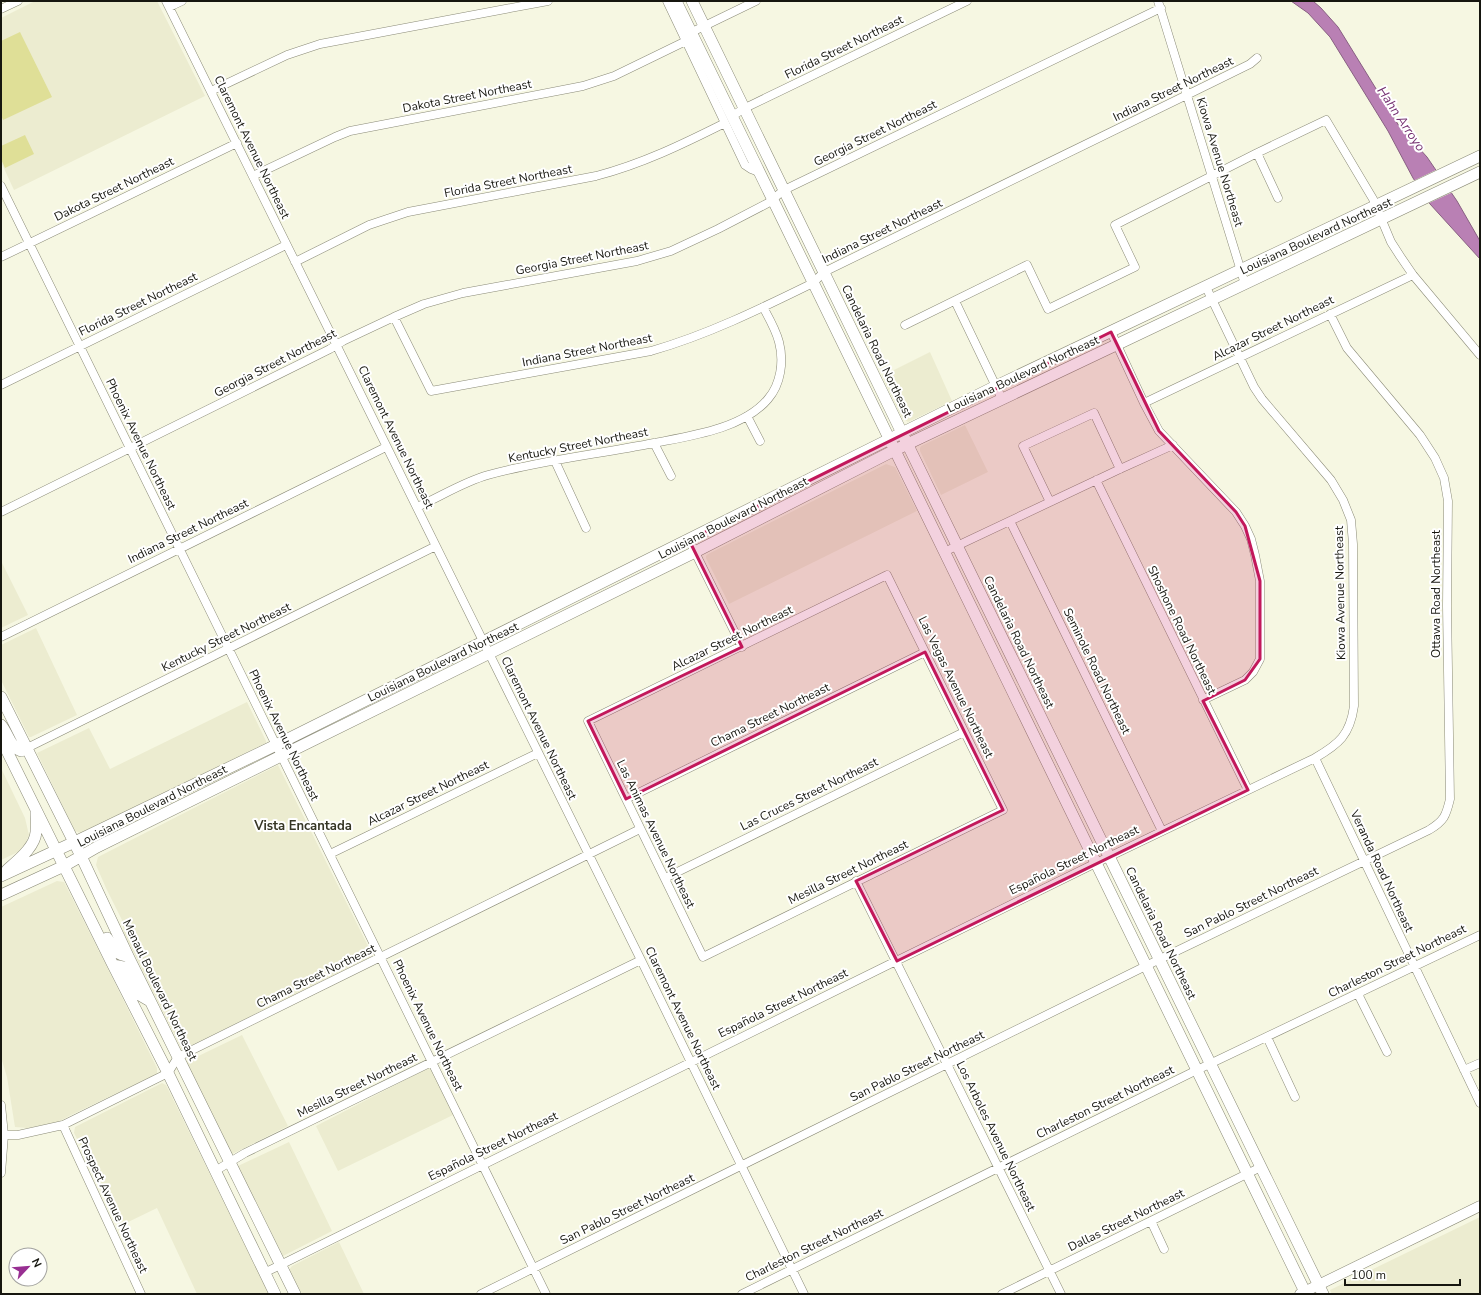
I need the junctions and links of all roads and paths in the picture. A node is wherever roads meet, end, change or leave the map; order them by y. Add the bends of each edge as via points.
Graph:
1 (18, 1) edge
2 (182, 1) edge
3 (548, 1) edge
4 (667, 1) edge
5 (676, 1) edge
6 (692, 1) edge
7 (756, 1) edge
8 (967, 1) edge
9 (168, 4) edge
10 (1160, 5) edge
11 (1, 9) edge
12 (704, 26) junction
13 (689, 36) junction
14 (1257, 58) dead end
15 (211, 91) junction
16 (1187, 95) junction
17 (745, 108) junction
18 (729, 119) junction
19 (237, 143) junction
20 (1257, 153) junction
21 (1480, 156) edge
22 (1480, 172) edge
23 (253, 176) junction
24 (1212, 176) junction
25 (1, 186) edge
26 (784, 190) junction
27 (1278, 198) dead end
28 (773, 200) junction
29 (1375, 206) junction
30 (1381, 219) junction
31 (29, 243) junction
32 (286, 245) junction
33 (1, 257) edge
34 (295, 262) junction
35 (1241, 270) junction
36 (824, 272) junction
37 (1413, 275) junction
38 (813, 284) junction
39 (1245, 284) junction
40 (1206, 287) junction
41 (1212, 300) junction
42 (955, 302) junction
43 (763, 306) junction
44 (1330, 314) junction
45 (394, 316) junction
46 (906, 325) dead end
47 (1111, 332) junction
48 (1117, 344) junction
49 (80, 346) junction
50 (337, 346) junction
51 (1480, 355) edge
52 (1239, 358) junction
53 (1, 385) edge
54 (996, 386) junction
55 (1002, 399) junction
56 (1144, 403) junction
57 (747, 416) junction
58 (902, 433) junction
59 (890, 440) junction
60 (760, 441) dead end
61 (654, 443) junction
62 (907, 444) junction
63 (1173, 446) junction
64 (386, 447) junction
65 (130, 449) junction
66 (895, 450) junction
67 (555, 461) junction
68 (1120, 469) junction
69 (670, 476) dead end
70 (1096, 480) junction
71 (1050, 502) junction
72 (416, 507) junction
73 (1, 512) edge
74 (1010, 521) junction
75 (586, 528) dead end
76 (689, 540) junction
77 (436, 546) junction
78 (958, 546) junction
79 (180, 548) junction
80 (695, 552) junction
81 (944, 552) junction
82 (887, 575) joint
83 (1, 637) edge
84 (483, 642) junction
85 (742, 647) junction
86 (229, 649) junction
87 (925, 652) junction
88 (489, 654) junction
89 (1, 697) edge
90 (1203, 700) junction
91 (588, 721) joint
92 (1, 725) edge
93 (964, 732) junction
94 (1, 739) edge
95 (276, 745) junction
96 (27, 748) junction
97 (538, 753) junction
98 (281, 756) junction
99 (1315, 758) junction
100 (1248, 790) junction
101 (626, 800) junction
102 (36, 810) junction
103 (1003, 810) joint
104 (640, 829) junction
105 (1162, 831) junction
106 (74, 843) junction
107 (57, 850) junction
108 (330, 854) junction
109 (81, 856) junction
110 (588, 856) junction
111 (1109, 856) junction
112 (1365, 862) junction
113 (1096, 863) junction
114 (64, 866) junction
115 (2, 875) edge
116 (665, 878) junction
117 (856, 881) junction
118 (1, 895) edge
119 (90, 920) junction
120 (1480, 934) edge
121 (128, 956) junction
122 (381, 957) junction
123 (703, 957) joint
124 (1160, 959) junction
125 (641, 960) junction
126 (896, 961) junction
127 (113, 965) junction
128 (1146, 966) junction
129 (1413, 966) junction
130 (1358, 994) junction
131 (150, 1001) junction
132 (140, 1017) junction
133 (1267, 1037) junction
134 (1387, 1052) dead end
135 (178, 1057) junction
136 (432, 1061) junction
137 (691, 1062) junction
138 (1480, 1062) edge
139 (947, 1064) junction
140 (1210, 1064) junction
141 (1197, 1070) junction
142 (1464, 1070) junction
143 (168, 1073) junction
144 (1295, 1097) dead end
145 (1480, 1103) edge
146 (1, 1105) edge
147 (203, 1108) junction
148 (63, 1125) junction
149 (4, 1135) junction
150 (230, 1162) junction
151 (483, 1164) junction
152 (741, 1166) junction
153 (998, 1168) junction
154 (1260, 1168) junction
155 (215, 1171) junction
156 (1, 1173) edge
157 (1248, 1174) junction
158 (1480, 1206) edge
159 (1151, 1221) junction
160 (1164, 1249) dead end
161 (280, 1264) junction
162 (534, 1269) junction
163 (792, 1269) junction
164 (1050, 1271) junction
165 (264, 1273) junction
166 (1321, 1290) edge
167 (1304, 1293) edge
168 (141, 1294) edge
169 (275, 1294) edge
170 (295, 1294) edge
171 (481, 1294) edge
172 (546, 1294) edge
173 (742, 1294) edge
174 (804, 1294) edge
175 (1002, 1294) edge
176 (1061, 1294) edge

1 - 11 street
2 - 9 street
3 - 15 street via 320,44 287,55
4 - 13 street
5 - 13 main road
6 - 12 main road, Candelaria Road Northeast
7 - 12 street, Dakota Street Northeast
8 - 17 street, Florida Street Northeast
9 - 15 street, Claremont Avenue Northeast
10 - 16 street, Kiowa Avenue Northeast
10 - 26 street, Georgia Street Northeast
12 - 13 street, Dakota Street Northeast
12 - 17 main road, Candelaria Road Northeast
13 - 18 main road
13 - 23 street, Dakota Street Northeast via 614,76 583,86 350,131
14 - 16 street, Indiana Street Northeast via 1250,64
15 - 19 street, Claremont Avenue Northeast
16 - 24 street, Kiowa Avenue Northeast
16 - 36 street, Indiana Street Northeast
17 - 18 street, Florida Street Northeast
17 - 26 main road, Candelaria Road Northeast
18 - 28 main road
18 - 34 street, Florida Street Northeast via 661,154 622,169 385,218
19 - 23 street, Claremont Avenue Northeast
19 - 31 street, Dakota Street Northeast
20 - 24 street
20 - 27 street
20 - 29 street via 1326,120
21 - 29 main road, Louisiana Boulevard Northeast
22 - 30 main road, Louisiana Boulevard Northeast
23 - 32 street, Claremont Avenue Northeast
24 - 35 street, Kiowa Avenue Northeast
24 - 42 street via 1115,225 1136,267 1048,309 1027,265
25 - 31 street, Phoenix Avenue Northeast
26 - 28 street, Georgia Street Northeast
26 - 36 main road, Candelaria Road Northeast
28 - 38 main road
28 - 45 street, Georgia Street Northeast via 671,251 637,261 463,293
29 - 30 street
29 - 35 main road, Louisiana Boulevard Northeast
30 - 37 street via 1391,242
30 - 39 main road, Louisiana Boulevard Northeast
31 - 33 street, Dakota Street Northeast
31 - 49 street, Phoenix Avenue Northeast
32 - 34 street, Claremont Avenue Northeast
32 - 49 street, Florida Street Northeast
34 - 50 street, Claremont Avenue Northeast
35 - 39 street, Kiowa Avenue Northeast
35 - 40 main road, Louisiana Boulevard Northeast
36 - 38 street, Indiana Street Northeast
36 - 58 main road, Candelaria Road Northeast
37 - 44 street, Alcazar Street Northeast
37 - 51 street
38 - 43 street, Indiana Street Northeast
38 - 59 main road
39 - 41 main road, Louisiana Boulevard Northeast
40 - 41 street, Kiowa Avenue Northeast
40 - 47 main road, Louisiana Boulevard Northeast
41 - 48 main road, Louisiana Boulevard Northeast
41 - 52 street, Kiowa Avenue Northeast
42 - 46 street
42 - 54 street
43 - 45 street, Indiana Street Northeast via 701,335 650,351 431,391
43 - 57 street, Kentucky Street Northeast via 779,341 781,366 775,388 768,399
44 - 52 street, Alcazar Street Northeast
44 - 112 street, Ottawa Road Northeast via 1347,348 1420,434 1432,452 1444,478 1448,501 1450,799 1446,815 1440,823
45 - 50 street, Georgia Street Northeast
47 - 48 street
47 - 54 main road, Louisiana Boulevard Northeast
48 - 55 main road, Louisiana Boulevard Northeast
48 - 56 street
49 - 53 street, Florida Street Northeast
49 - 65 street, Phoenix Avenue Northeast
50 - 64 street, Claremont Avenue Northeast
50 - 65 street, Georgia Street Northeast
52 - 56 street, Alcazar Street Northeast
52 - 99 street, Kiowa Avenue Northeast via 1262,399 1331,480 1351,520 1354,706 1352,722 1345,735 1331,749
54 - 55 street
54 - 58 main road, Louisiana Boulevard Northeast
55 - 62 main road, Louisiana Boulevard Northeast
56 - 63 street via 1159,431
57 - 60 street
57 - 61 street, Kentucky Street Northeast via 705,433
58 - 59 main road, Louisiana Boulevard Northeast
58 - 62 main road, Candelaria Road Northeast
59 - 66 main road
59 - 76 main road, Louisiana Boulevard Northeast
61 - 67 street, Kentucky Street Northeast
61 - 69 street
62 - 66 main road, Louisiana Boulevard Northeast
62 - 78 main road, Candelaria Road Northeast
63 - 68 street
63 - 90 street via 1236,512 1251,539 1260,581 1260,659 1245,680
64 - 72 street, Claremont Avenue Northeast
64 - 79 street, Indiana Street Northeast
65 - 73 street, Georgia Street Northeast
65 - 79 street, Phoenix Avenue Northeast
66 - 80 main road, Louisiana Boulevard Northeast
66 - 81 main road
67 - 72 street, Kentucky Street Northeast via 488,475
67 - 75 street
68 - 70 street
68 - 71 street via 1094,413 1023,446
70 - 71 street
70 - 90 street, Shoshone Road Northeast
71 - 74 street
72 - 77 street, Claremont Avenue Northeast
74 - 78 street
74 - 105 street, Seminole Road Northeast
76 - 80 street
76 - 84 main road, Louisiana Boulevard Northeast
77 - 84 street, Claremont Avenue Northeast
77 - 86 street, Kentucky Street Northeast
78 - 81 street
78 - 111 main road, Candelaria Road Northeast
79 - 83 street, Indiana Street Northeast
79 - 86 street, Phoenix Avenue Northeast
80 - 85 street
80 - 88 main road, Louisiana Boulevard Northeast
81 - 113 main road
82 - 85 street, Alcazar Street Northeast
82 - 87 street, Las Vegas Avenue Northeast
84 - 88 street, Claremont Avenue Northeast
84 - 95 main road, Louisiana Boulevard Northeast
85 - 91 street, Alcazar Street Northeast
86 - 95 street, Phoenix Avenue Northeast
86 - 96 street, Kentucky Street Northeast
87 - 93 street, Las Vegas Avenue Northeast
87 - 101 street, Chama Street Northeast
88 - 97 street, Claremont Avenue Northeast
88 - 98 main road, Louisiana Boulevard Northeast
89 - 96 main road, Menaul Boulevard Northeast
90 - 100 street, Shoshone Road Northeast
91 - 101 street, Las Animas Avenue Northeast
92 - 96 main road via 12,745 21,751
93 - 103 street, Las Vegas Avenue Northeast
93 - 116 street, Las Cruces Street Northeast
94 - 102 main road
95 - 98 street, Phoenix Avenue Northeast
95 - 106 main road, Louisiana Boulevard Northeast
96 - 106 main road, Menaul Boulevard Northeast
97 - 108 street, Alcazar Street Northeast
97 - 110 street, Claremont Avenue Northeast
98 - 108 street, Phoenix Avenue Northeast
98 - 109 main road, Louisiana Boulevard Northeast
99 - 100 street, Española Street Northeast
99 - 112 street, Veranda Road Northeast
100 - 105 street, Española Street Northeast
101 - 104 street, Las Animas Avenue Northeast
102 - 107 main road
102 - 115 main road via 34,839
103 - 117 street, Mesilla Street Northeast
104 - 110 street, Chama Street Northeast
104 - 116 street, Las Animas Avenue Northeast
105 - 111 street, Española Street Northeast
106 - 107 main road, Louisiana Boulevard Northeast
106 - 109 main road, Menaul Boulevard Northeast
107 - 114 main road
107 - 115 main road, Louisiana Boulevard Northeast
108 - 122 street, Phoenix Avenue Northeast
109 - 114 main road, Louisiana Boulevard Northeast
109 - 121 main road, Menaul Boulevard Northeast
110 - 122 street, Chama Street Northeast
110 - 125 street, Claremont Avenue Northeast
111 - 113 street, Española Street Northeast
111 - 124 main road, Candelaria Road Northeast
112 - 124 street, San Pablo Street Northeast
112 - 129 street, Veranda Road Northeast
113 - 126 street, Española Street Northeast
113 - 128 main road
114 - 118 main road, Louisiana Boulevard Northeast
114 - 119 main road
116 - 123 street, Las Animas Avenue Northeast
117 - 123 street, Mesilla Street Northeast
117 - 126 street, Los Arboles Avenue Northeast
119 - 121 main road via 107,938 114,951
119 - 127 main road
120 - 129 street, Charleston Street Northeast
121 - 131 main road, Menaul Boulevard Northeast
122 - 135 street, Chama Street Northeast
122 - 136 street, Phoenix Avenue Northeast
124 - 128 street, San Pablo Street Northeast
124 - 140 main road, Candelaria Road Northeast
125 - 136 street, Mesilla Street Northeast
125 - 137 street, Claremont Avenue Northeast
126 - 137 street, Española Street Northeast
126 - 139 street, Los Arboles Avenue Northeast
127 - 131 main road via 123,967 138,994
127 - 132 main road
128 - 139 street, San Pablo Street Northeast
128 - 141 main road
129 - 130 street, Charleston Street Northeast
129 - 142 street, Veranda Road Northeast
130 - 133 street, Charleston Street Northeast
130 - 134 street
131 - 135 main road, Menaul Boulevard Northeast
132 - 135 main road via 165,1052
132 - 143 main road
133 - 140 street, Charleston Street Northeast
133 - 144 street
135 - 143 street
135 - 147 main road, Menaul Boulevard Northeast
136 - 150 street, Mesilla Street Northeast
136 - 151 street, Phoenix Avenue Northeast
137 - 151 street, Española Street Northeast
137 - 152 street, Claremont Avenue Northeast
138 - 142 street
139 - 152 street, San Pablo Street Northeast
139 - 153 street, Los Arboles Avenue Northeast
140 - 141 street, Charleston Street Northeast
140 - 154 main road, Candelaria Road Northeast
141 - 153 street, Charleston Street Northeast
141 - 157 main road
142 - 145 street, Veranda Road Northeast
143 - 147 main road via 181,1080 192,1098
143 - 148 street
143 - 155 main road
146 - 149 street
147 - 150 main road, Menaul Boulevard Northeast
148 - 149 street via 18,1135
148 - 168 street, Prospect Avenue Northeast
149 - 156 street
150 - 155 street, Mesilla Street Northeast
150 - 161 main road, Menaul Boulevard Northeast
151 - 161 street, Española Street Northeast
151 - 162 street, Phoenix Avenue Northeast
152 - 162 street, San Pablo Street Northeast
152 - 163 street, Claremont Avenue Northeast
153 - 163 street, Charleston Street Northeast
153 - 164 street, Los Arboles Avenue Northeast
154 - 157 street, Dallas Street Northeast
154 - 166 main road, Candelaria Road Northeast
155 - 165 main road
157 - 159 street, Dallas Street Northeast
157 - 167 main road
158 - 166 street
159 - 160 street
159 - 164 street, Dallas Street Northeast
161 - 165 street, Española Street Northeast
161 - 170 main road, Menaul Boulevard Northeast
162 - 171 street, San Pablo Street Northeast
162 - 172 street, Phoenix Avenue Northeast
163 - 173 street, Charleston Street Northeast
163 - 174 street, Claremont Avenue Northeast
164 - 175 street, Dallas Street Northeast
164 - 176 street, Los Arboles Avenue Northeast
165 - 169 main road
166 - 167 street

